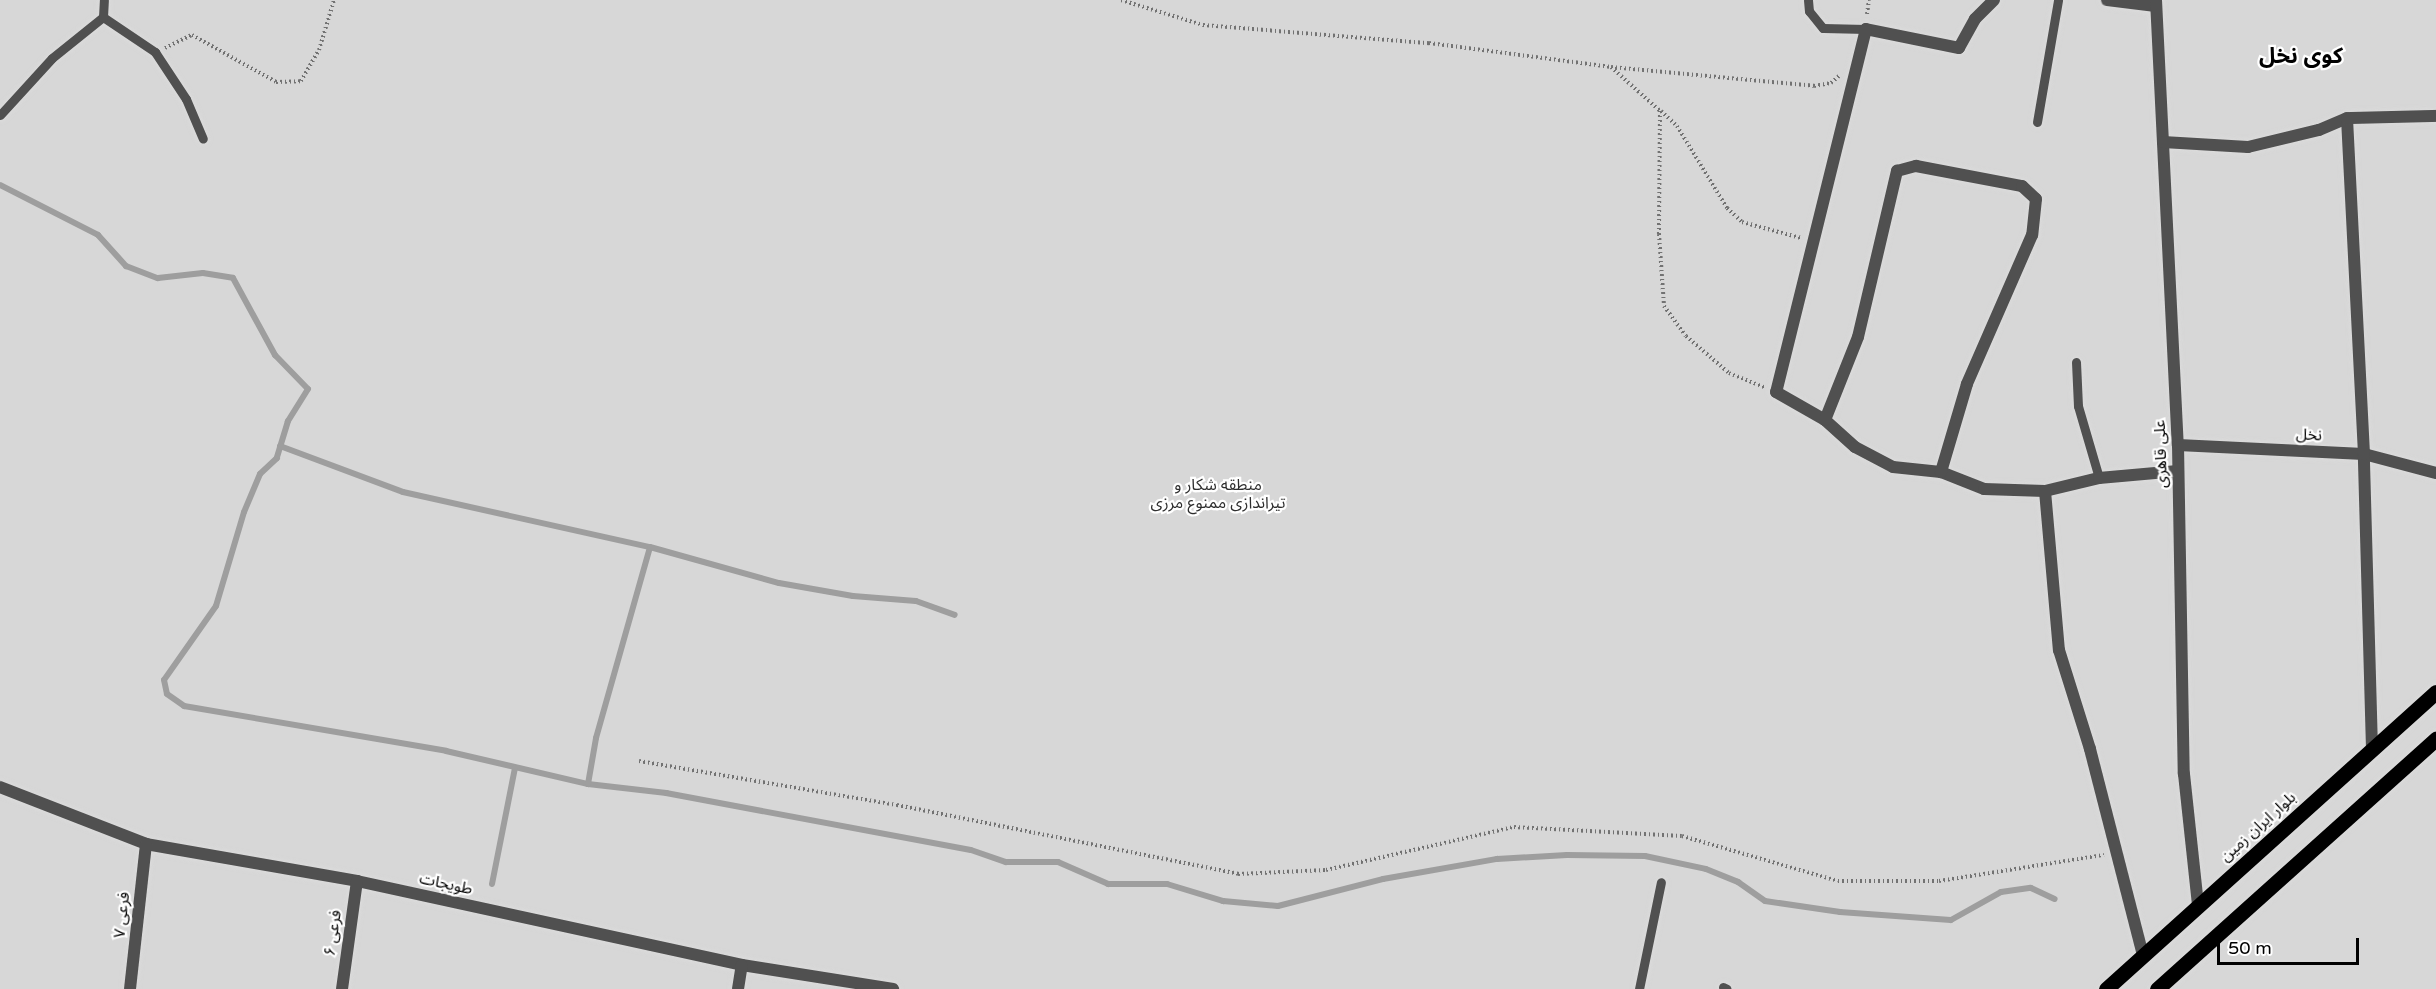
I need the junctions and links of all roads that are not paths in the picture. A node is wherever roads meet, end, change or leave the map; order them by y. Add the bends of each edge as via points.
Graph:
1 (104, 0) edge
2 (1808, 0) edge
3 (1994, 0) edge
4 (2058, 0) edge
5 (2107, 0) edge
6 (2156, 3) edge
7 (103, 18) junction
8 (1866, 29) junction
9 (0, 115) edge
10 (2436, 116) edge
11 (2347, 118) junction
12 (2037, 122) dead end
13 (203, 139) dead end
14 (2163, 142) junction
15 (2076, 362) dead end
16 (1825, 420) junction
17 (2178, 445) junction
18 (2364, 454) junction
19 (2178, 471) junction
20 (1941, 472) junction
21 (2436, 473) edge
22 (2099, 478) junction
23 (2045, 491) junction
24 (2436, 693) edge
25 (2436, 739) edge
26 (2372, 749) junction
27 (0, 787) edge
28 (146, 844) junction
29 (357, 881) junction
30 (1661, 882) dead end
31 (2198, 906) junction
32 (2143, 956) junction
33 (742, 965) junction
34 (130, 989) edge
35 (342, 989) edge
36 (738, 989) edge
37 (893, 989) edge
38 (1639, 989) edge
39 (2106, 989) edge
40 (2157, 989) edge

1 - 7 lane
2 - 8 lane via 1809,11 1823,28
3 - 8 street via 1975,19 1959,48
4 - 12 lane
5 - 6 street
6 - 14 street, علی قاهری
7 - 9 lane via 52,58
7 - 13 lane via 155,52 186,99
8 - 16 street via 1776,392
10 - 11 street
11 - 14 street via 2319,130 2248,147
11 - 18 street
14 - 17 street, علی قاهری
15 - 22 lane via 2079,406
16 - 20 street via 1855,447 1893,467
16 - 20 street via 1858,337 1897,171 1916,166 2022,186 2036,199 2032,235 1967,384
17 - 18 street, نخل
17 - 19 street, علی قاهری
18 - 21 street, نخل
18 - 26 street
19 - 22 street
19 - 31 street, علی قاهری via 2184,774
20 - 23 street via 1984,489
22 - 23 street
23 - 32 street via 2059,650
24 - 26 main road, بلوار ایران زمین
25 - 40 main road
26 - 31 main road, بلوار ایران زمین
27 - 28 street, طویجات
28 - 29 street, طویجات
28 - 34 street, فرعی ۷
29 - 33 street, طویجات
29 - 35 street, فرعی ۶
30 - 38 lane
31 - 32 main road, بلوار ایران زمین
32 - 39 main road, بلوار ایران زمین
33 - 36 street
33 - 37 street, طویجات

